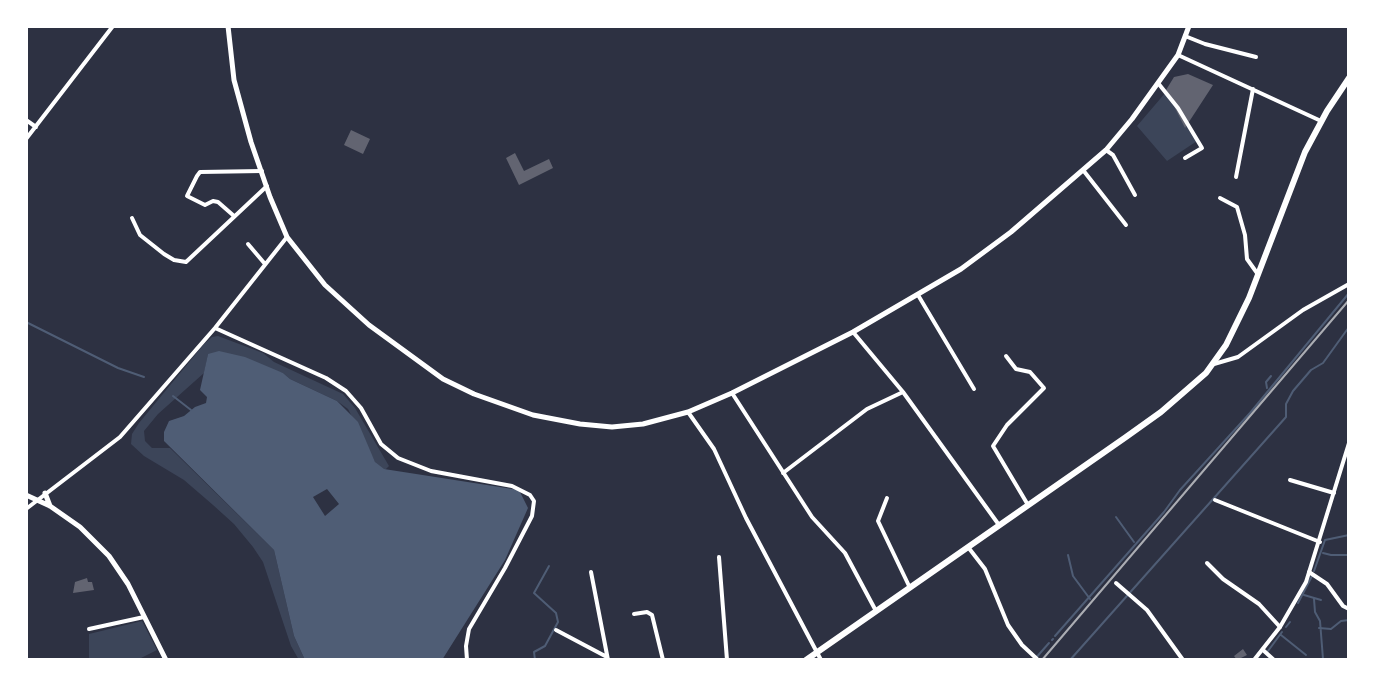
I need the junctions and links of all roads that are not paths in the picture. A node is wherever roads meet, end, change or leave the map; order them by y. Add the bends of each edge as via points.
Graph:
1 (113, 26) edge
2 (228, 26) edge
3 (1189, 26) edge
4 (1185, 36) junction
5 (1178, 55) junction
6 (1256, 57) dead end
7 (1349, 78) edge
8 (1158, 83) junction
9 (1253, 89) junction
10 (26, 120) edge
11 (1321, 121) junction
12 (36, 127) junction
13 (26, 139) edge
14 (1106, 150) junction
15 (1185, 158) dead end
16 (1083, 170) junction
17 (262, 171) junction
18 (1236, 177) dead end
19 (267, 186) junction
20 (1135, 195) dead end
21 (1220, 198) dead end
22 (234, 216) junction
23 (132, 218) dead end
24 (1126, 225) dead end
25 (287, 237) junction
26 (248, 244) dead end
27 (265, 264) junction
28 (1259, 275) junction
29 (1349, 284) edge
30 (918, 295) junction
31 (215, 328) junction
32 (853, 332) junction
33 (1006, 356) dead end
34 (1214, 364) junction
35 (974, 389) dead end
36 (903, 392) junction
37 (732, 393) junction
38 (688, 412) junction
39 (1349, 443) edge
40 (783, 473) junction
41 (1290, 480) dead end
42 (45, 493) junction
43 (1334, 493) junction
44 (26, 495) edge
45 (887, 498) dead end
46 (35, 500) junction
47 (1215, 500) dead end
48 (1028, 505) junction
49 (50, 506) junction
50 (26, 509) edge
51 (999, 525) junction
52 (1320, 542) junction
53 (968, 547) junction
54 (719, 557) dead end
55 (1207, 563) dead end
56 (591, 572) dead end
57 (1309, 572) junction
58 (1116, 583) dead end
59 (910, 588) junction
60 (1349, 609) edge
61 (876, 611) junction
62 (634, 614) dead end
63 (144, 617) junction
64 (1280, 627) junction
65 (89, 629) dead end
66 (556, 630) dead end
67 (1263, 650) junction
68 (816, 653) junction
69 (607, 658) edge
70 (1035, 658) edge
71 (166, 660) edge
72 (467, 660) edge
73 (663, 660) edge
74 (727, 660) edge
75 (806, 660) edge
76 (821, 660) edge
77 (1183, 660) edge
78 (1254, 660) edge
79 (1274, 660) edge

1 - 12 street
2 - 17 main road via 234,80
3 - 4 main road
4 - 5 main road
4 - 6 street
5 - 8 main road
5 - 9 street
7 - 11 main road
8 - 14 main road
8 - 15 street via 1202,148
9 - 11 street
9 - 18 street
10 - 12 street
11 - 28 main road
12 - 13 street
14 - 16 main road
14 - 20 street
16 - 24 street
16 - 30 main road via 986,251
17 - 19 main road
17 - 22 street via 209,171 197,176 187,196 207,206 218,202
19 - 22 street
19 - 25 main road
21 - 28 street via 1237,207 1247,259
22 - 23 street via 186,262 152,245
25 - 27 street
25 - 38 main road via 325,285 369,325 443,379 474,394 533,415 590,425 643,424
26 - 27 street
27 - 31 street
28 - 34 main road
29 - 34 street via 1238,357
30 - 32 main road
30 - 35 street
31 - 42 street via 120,437
31 - 72 street via 346,391 381,444 398,458 530,495 532,516 469,629
32 - 36 street
32 - 37 main road
33 - 48 street via 1044,388 993,446
34 - 48 main road via 1161,412
36 - 40 street via 867,409
36 - 51 street
37 - 38 main road
37 - 40 street
38 - 68 street via 714,449
39 - 43 street
40 - 61 street via 812,517 845,553
41 - 43 street
42 - 46 street
42 - 49 main road
43 - 52 street
44 - 46 main road
45 - 59 street via 878,521
46 - 49 main road
46 - 50 street
47 - 52 street
48 - 51 main road
49 - 63 main road via 109,556
51 - 53 main road
52 - 57 street
53 - 59 main road
53 - 70 street via 985,569 1008,625
54 - 74 street
55 - 64 street
56 - 69 street
57 - 60 street
57 - 64 street
58 - 77 street via 1147,610
59 - 61 main road
61 - 68 main road
62 - 73 street via 652,615
63 - 65 street
63 - 71 main road
64 - 67 street
66 - 69 street
67 - 78 street
67 - 79 street
68 - 75 main road
68 - 76 street

